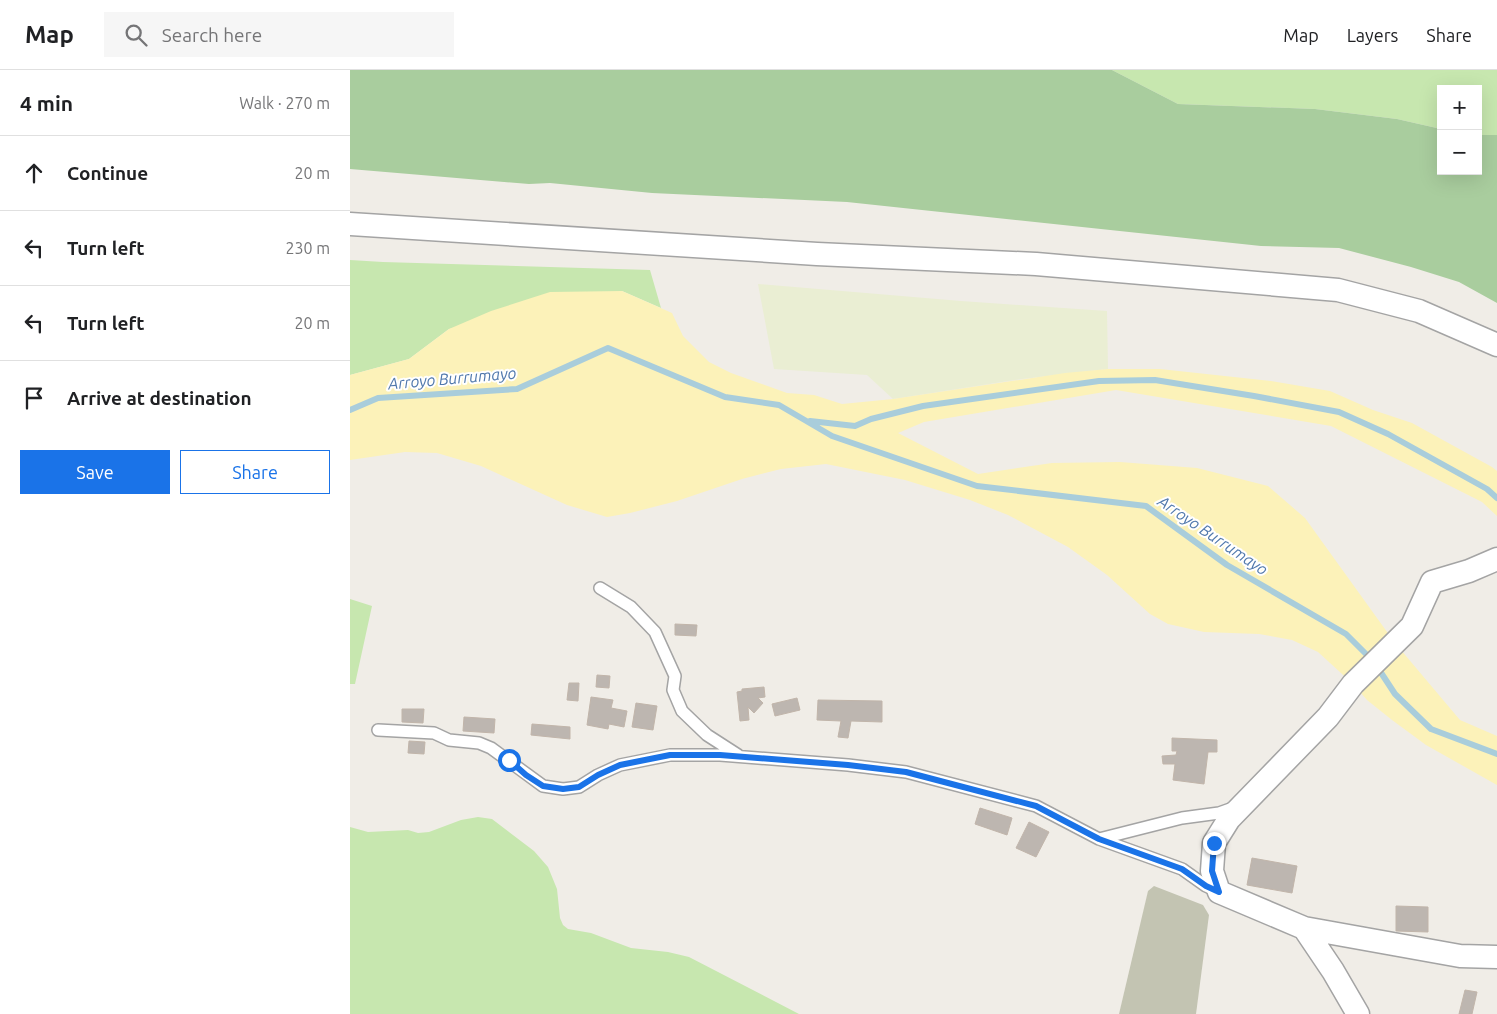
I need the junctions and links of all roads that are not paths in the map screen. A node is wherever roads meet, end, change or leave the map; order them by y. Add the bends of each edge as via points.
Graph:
1 (350, 224) edge
2 (1497, 345) edge
3 (1497, 560) edge
4 (600, 588) dead end
5 (378, 730) dead end
6 (740, 757) junction
7 (1245, 803) junction
8 (1099, 839) junction
9 (1219, 892) junction
10 (1304, 928) junction
11 (1497, 957) edge
12 (1358, 1014) edge

1 - 2 street via 817,254 1036,264 1338,290 1419,311
3 - 7 street via 1432,582 1412,626 1353,684 1328,717
4 - 6 lane via 631,607 655,632 675,676 673,690 682,711 707,735
5 - 6 lane via 434,733 449,740 479,744 491,748 543,786 563,789 579,787 620,765 670,755
6 - 8 lane via 906,772 1036,806
7 - 8 lane via 1219,813 1182,818
7 - 9 street via 1229,819 1214,843 1212,871
8 - 9 lane via 1182,869
9 - 10 street
10 - 11 street via 1460,956
10 - 12 street

